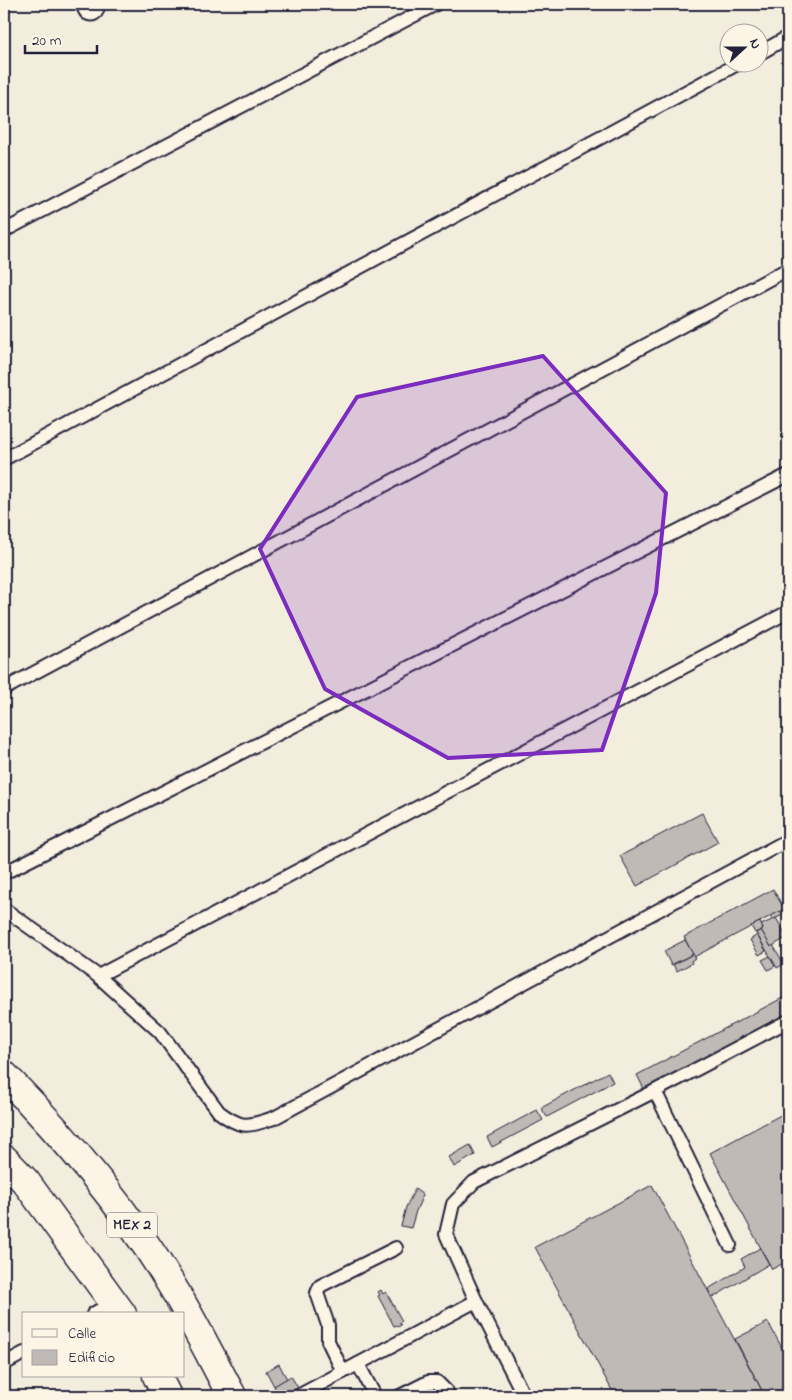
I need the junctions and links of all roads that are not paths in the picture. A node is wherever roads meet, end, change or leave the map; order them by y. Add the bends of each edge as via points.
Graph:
1 (436, 4) edge
2 (788, 37) edge
3 (770, 47) edge
4 (723, 72) edge
5 (4, 231) edge
6 (788, 269) edge
7 (4, 459) edge
8 (788, 475) edge
9 (788, 612) edge
10 (4, 690) edge
11 (788, 840) edge
12 (4, 873) edge
13 (4, 909) edge
14 (98, 976) junction
15 (788, 1020) edge
16 (4, 1076) edge
17 (655, 1091) junction
18 (4, 1159) edge
19 (730, 1245) dead end
20 (396, 1248) dead end
21 (476, 1301) junction
22 (110, 1310) edge
23 (22, 1354) edge
24 (4, 1364) edge
25 (358, 1364) junction
26 (343, 1372) junction
27 (158, 1378) edge
28 (167, 1396) edge
29 (232, 1396) edge
30 (298, 1396) edge
31 (375, 1396) edge
32 (400, 1396) edge
33 (449, 1396) edge
34 (524, 1396) edge

1 - 5 lane
2 - 3 lane
4 - 7 lane
6 - 10 lane
8 - 12 lane
9 - 14 lane
11 - 14 lane via 274,1118 247,1126 232,1122 220,1112 160,1032
13 - 14 lane
15 - 17 lane
16 - 29 main road, MEX 2 via 83,1160 126,1215 172,1285
17 - 19 lane
17 - 21 lane via 474,1182 453,1204 446,1234
18 - 22 main road via 26,1182
20 - 26 lane via 320,1286 317,1293 328,1325 328,1341
21 - 25 lane
21 - 34 lane
23 - 24 lane
25 - 26 lane
25 - 31 lane
26 - 30 lane
27 - 28 main road
32 - 33 lane via 428,1382 437,1382

